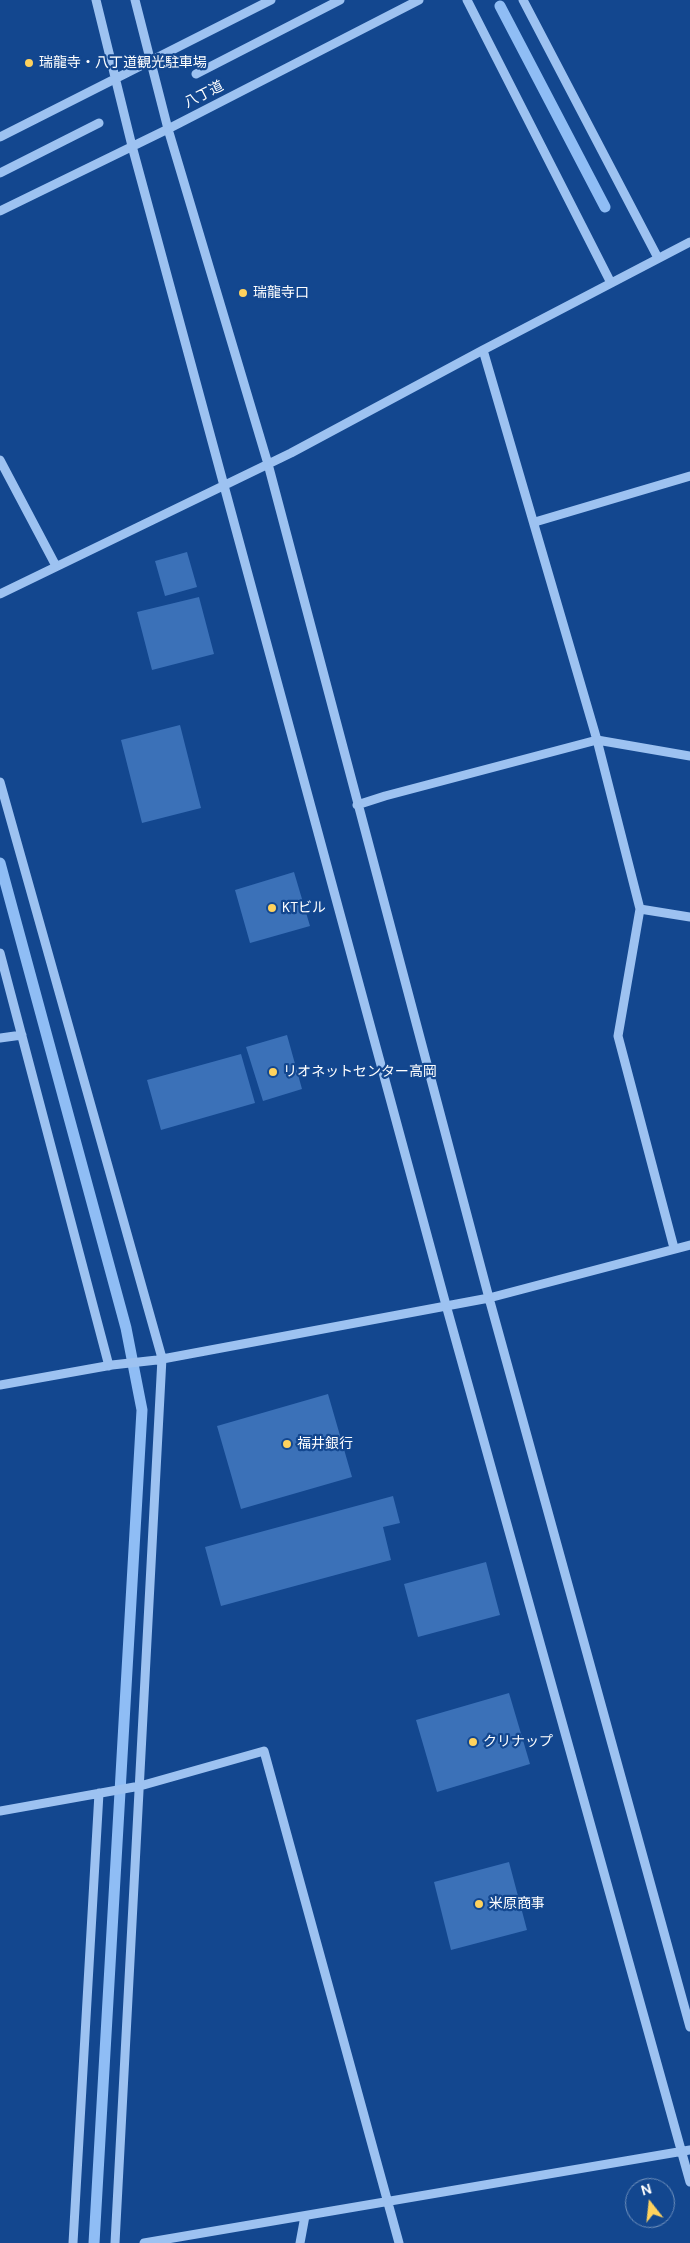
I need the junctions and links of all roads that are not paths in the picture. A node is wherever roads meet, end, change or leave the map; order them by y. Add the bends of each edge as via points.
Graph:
1 (96, 0) edge
2 (135, 0) edge
3 (271, 0) edge
4 (340, 0) edge
5 (419, 0) edge
6 (467, 0) edge
7 (523, 0) edge
8 (150, 60) junction
9 (196, 74) dead end
10 (115, 78) junction
11 (99, 123) dead end
12 (168, 129) junction
13 (0, 137) edge
14 (132, 146) junction
15 (0, 173) edge
16 (0, 210) edge
17 (690, 242) edge
18 (658, 258) junction
19 (612, 283) junction
20 (483, 350) junction
21 (0, 460) edge
22 (268, 464) junction
23 (690, 476) edge
24 (225, 486) junction
25 (535, 522) junction
26 (56, 566) junction
27 (0, 594) edge
28 (597, 740) junction
29 (690, 756) edge
30 (0, 782) edge
31 (357, 805) junction
32 (640, 909) junction
33 (690, 917) edge
34 (0, 953) edge
35 (22, 1034) junction
36 (0, 1038) edge
37 (690, 1245) edge
38 (674, 1248) junction
39 (489, 1298) junction
40 (446, 1305) junction
41 (160, 1359) junction
42 (110, 1365) junction
43 (0, 1385) edge
44 (139, 1786) junction
45 (100, 1793) junction
46 (0, 1811) edge
47 (690, 2027) edge
48 (686, 2151) edge
49 (690, 2182) edge
50 (388, 2203) junction
51 (305, 2216) junction
52 (73, 2243) edge
53 (115, 2243) edge
54 (144, 2243) edge
55 (300, 2243) edge
56 (399, 2243) edge

1 - 10 street
2 - 8 street
3 - 8 street
4 - 9 street
5 - 12 street, 八丁道
6 - 19 street
7 - 18 street
8 - 10 street
8 - 12 street
10 - 13 street
10 - 14 street
11 - 15 street
12 - 14 street, 八丁道
12 - 22 street
14 - 16 street, 八丁道
14 - 24 street
17 - 18 street
18 - 19 street
19 - 20 street
20 - 22 street
20 - 25 street
21 - 26 street
22 - 24 street
22 - 31 street
23 - 25 street
24 - 26 street
24 - 40 street
25 - 28 street
26 - 27 street
28 - 29 street
28 - 31 street
28 - 32 street
30 - 41 street
31 - 39 street
32 - 33 street
32 - 38 street via 618,1036
34 - 35 street
35 - 36 street
35 - 42 street
37 - 38 street
38 - 39 street
39 - 40 street
39 - 47 street
40 - 41 street
40 - 48 street
41 - 42 street
41 - 44 street
42 - 43 street
44 - 45 street
44 - 50 street via 264,1751
44 - 53 street
45 - 46 street
45 - 52 street
48 - 49 street
48 - 50 street
50 - 51 street
50 - 56 street
51 - 54 street
51 - 55 street

